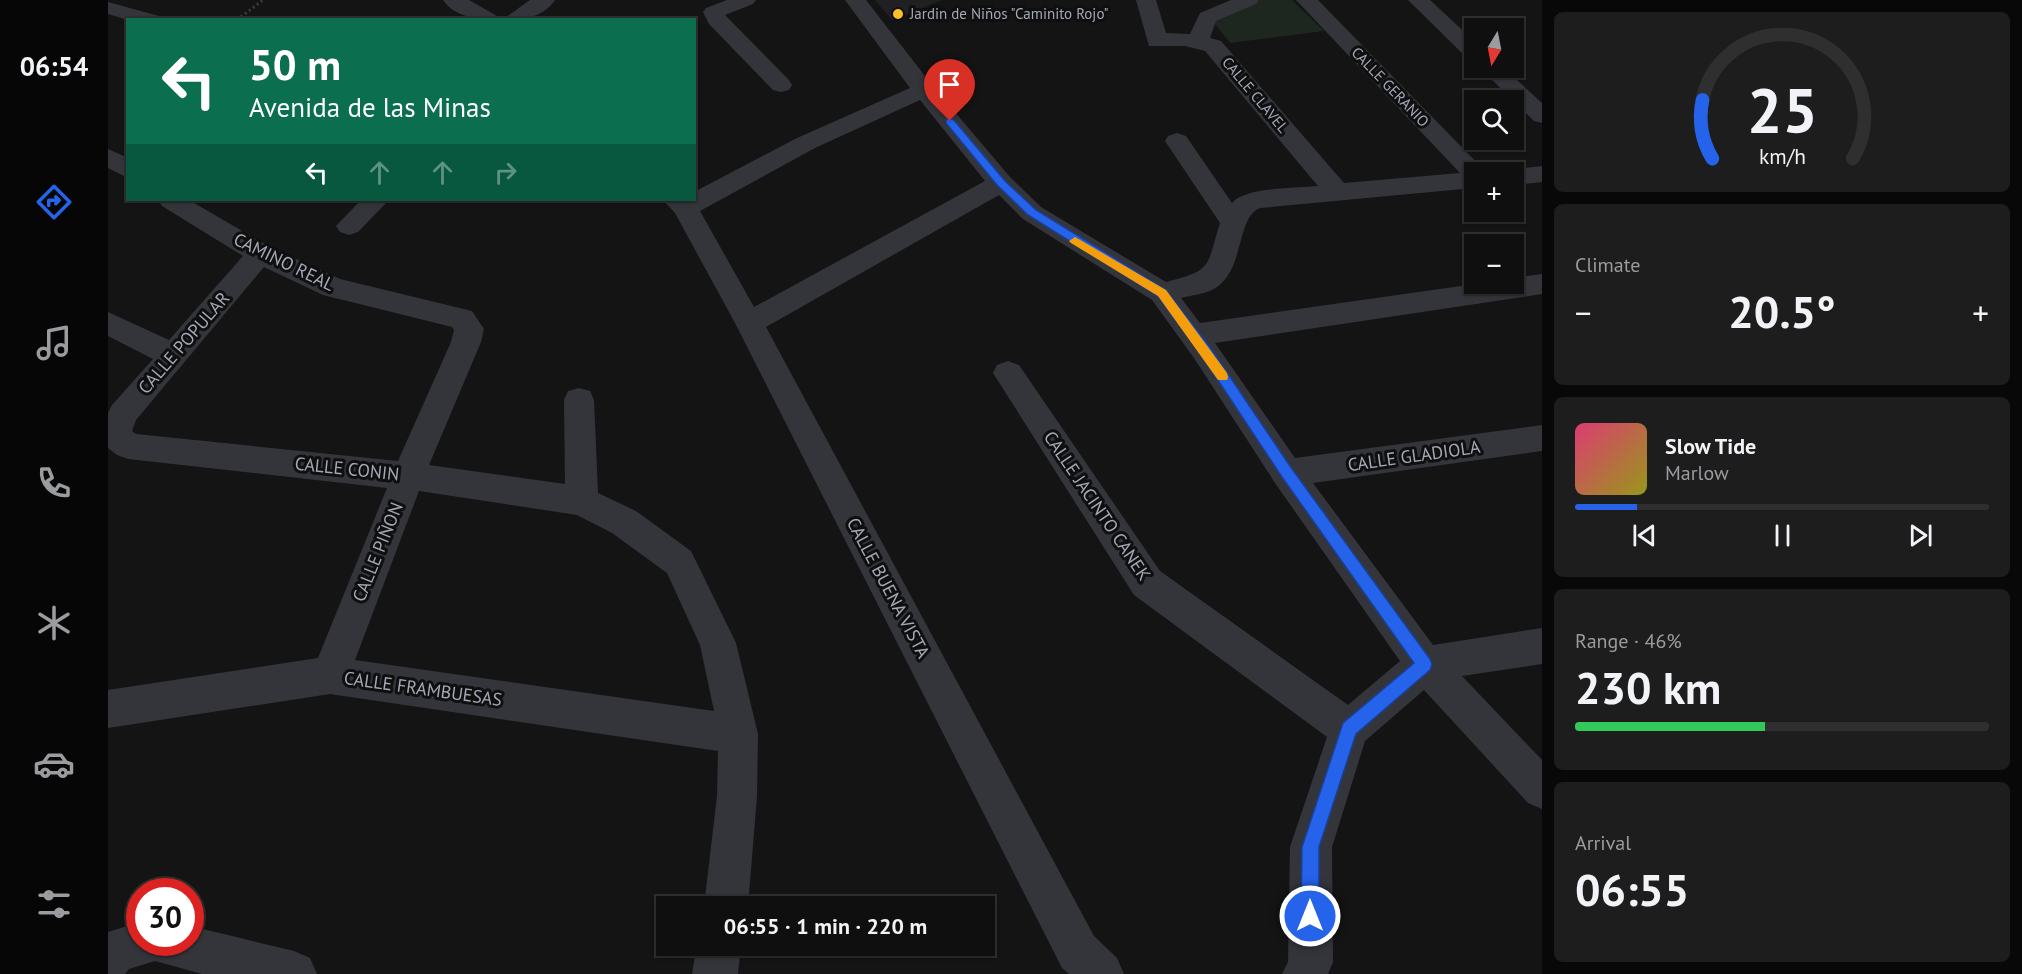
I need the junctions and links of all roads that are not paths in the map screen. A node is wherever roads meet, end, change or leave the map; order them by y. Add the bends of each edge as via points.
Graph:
1 (453, 0) edge
2 (544, 0) edge
3 (746, 0) edge
4 (855, 0) edge
5 (1146, 0) edge
6 (1249, 0) edge
7 (1306, 0) edge
8 (1418, 0) edge
9 (108, 8) edge
10 (145, 18) edge
11 (486, 18) edge
12 (515, 18) edge
13 (1198, 41) junction
14 (1464, 43) edge
15 (1502, 78) edge
16 (781, 85) dead end
17 (924, 90) junction
18 (1542, 116) edge
19 (1177, 141) dead end
20 (108, 157) edge
21 (1464, 163) edge
22 (126, 169) edge
23 (1542, 174) edge
24 (1524, 176) edge
25 (1464, 181) edge
26 (1001, 183) junction
27 (1337, 192) junction
28 (696, 197) edge
29 (173, 201) edge
30 (375, 201) edge
31 (681, 204) edge
32 (1233, 223) junction
33 (349, 226) dead end
34 (260, 254) junction
35 (1542, 284) edge
36 (1162, 293) junction
37 (108, 323) edge
38 (749, 323) junction
39 (469, 329) joint
40 (1194, 335) junction
41 (174, 356) junction
42 (1008, 373) dead end
43 (579, 400) dead end
44 (116, 435) joint
45 (1542, 438) edge
46 (1287, 473) junction
47 (408, 476) junction
48 (582, 501) junction
49 (1542, 646) edge
50 (1425, 664) junction
51 (330, 675) junction
52 (108, 709) edge
53 (1349, 729) junction
54 (738, 734) junction
55 (1542, 789) edge
56 (727, 896) edge
57 (204, 952) edge
58 (717, 956) edge
59 (294, 974) edge
60 (715, 974) edge
61 (1101, 974) edge
62 (1305, 974) edge

1 - 11 street
2 - 12 street
3 - 16 street via 713,12 716,20
4 - 17 street
5 - 13 street, CALLE CLAVEL via 1157,40
6 - 13 street via 1207,17
7 - 21 street, CALLE GERANIO
8 - 14 street
9 - 10 street
13 - 27 street, CALLE CLAVEL via 1213,46
15 - 18 street
17 - 26 street
17 - 28 street
19 - 32 street
20 - 22 street
23 - 24 street
25 - 27 street
26 - 36 street via 1032,213
26 - 38 street
27 - 32 street via 1256,200 1244,205
29 - 34 street, CAMINO REAL
30 - 33 street
31 - 38 street, CALLE BUENA VISTA
32 - 36 street via 1219,270 1205,282
34 - 39 street, CAMINO REAL via 333,288 462,319
34 - 41 street, CALLE POPULAR
35 - 40 street
36 - 40 street
37 - 41 street
38 - 61 street, CALLE BUENA VISTA via 1078,952
39 - 47 street, CALLE PIÑON
40 - 46 street
41 - 44 street, CALLE POPULAR via 123,414
42 - 53 street, CALLE JACINTO CANEK via 1147,583
43 - 48 street
44 - 47 street, CALLE CONIN via 128,446
45 - 46 street, CALLE GLADIOLA
46 - 50 street
47 - 48 street, CALLE CONIN
47 - 51 street, CALLE PIÑON
48 - 54 street via 624,522 679,562 718,643
49 - 50 street
50 - 53 street
50 - 55 street
51 - 52 street, CALLE FRAMBUESAS
51 - 54 street, CALLE FRAMBUESAS
53 - 62 street via 1311,847 1310,962
54 - 56 street via 737,796
57 - 59 street
58 - 60 street

